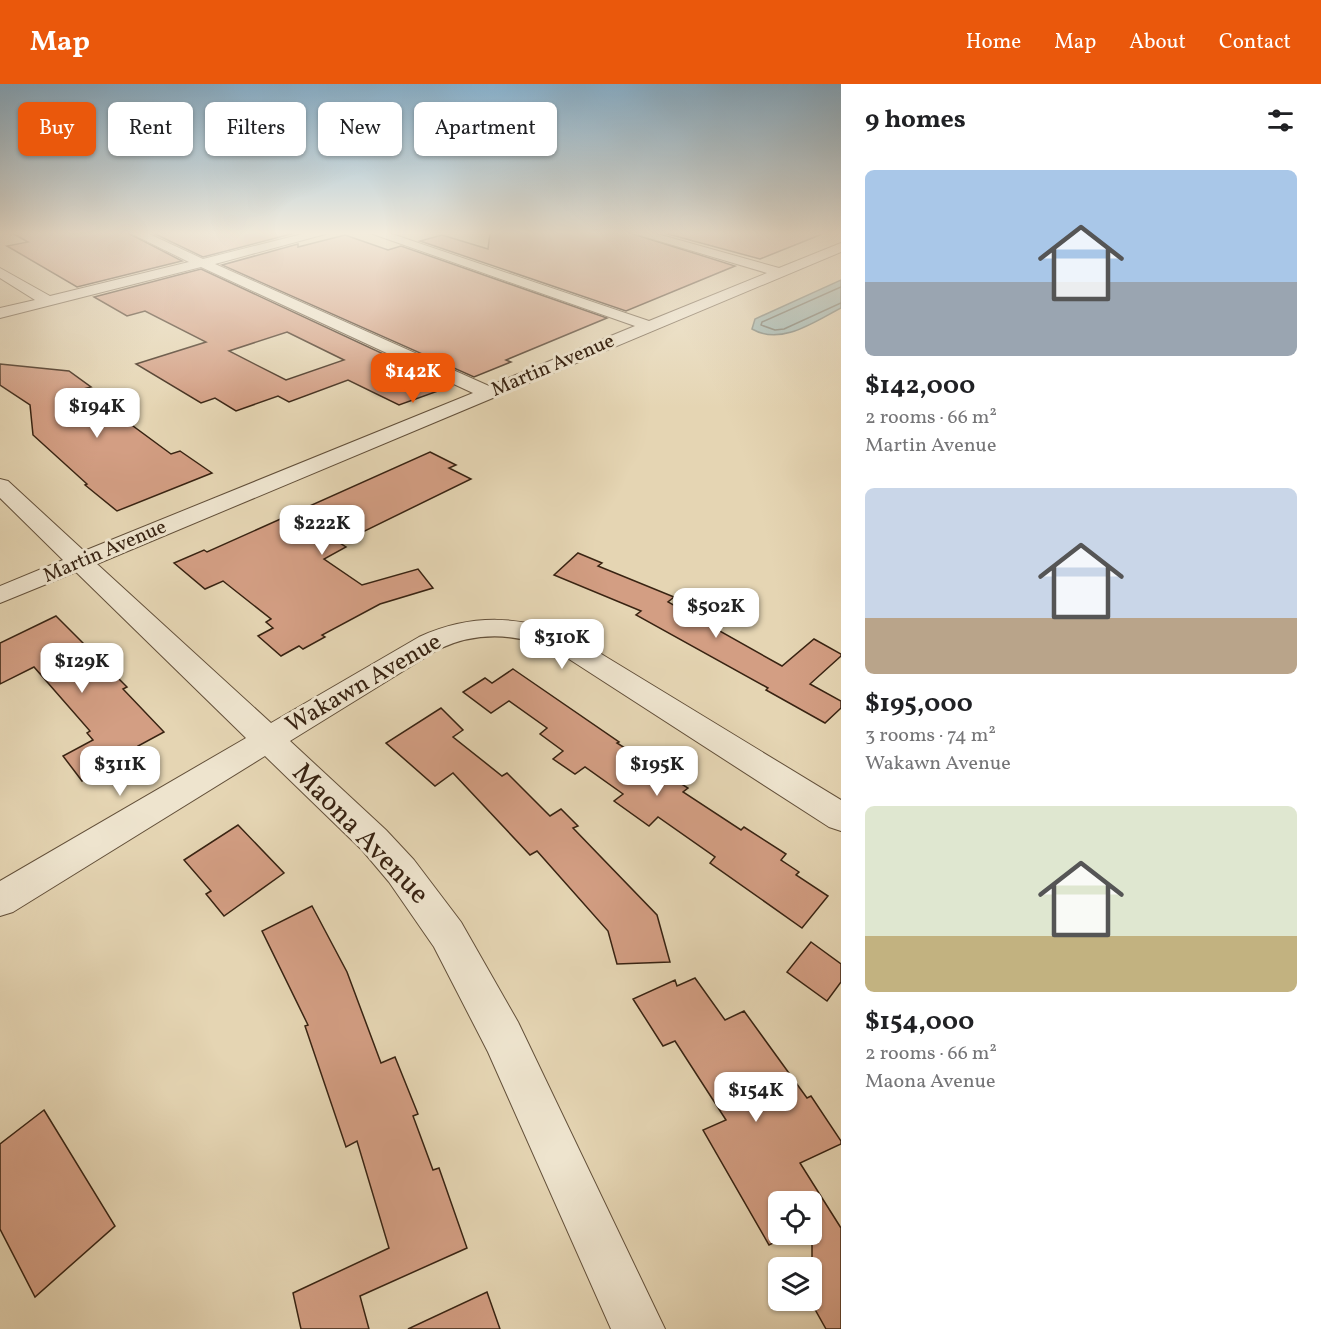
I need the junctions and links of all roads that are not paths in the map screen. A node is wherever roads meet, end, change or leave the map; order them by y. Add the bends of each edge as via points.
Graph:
1 (30, 291) edge
2 (90, 291) edge
3 (264, 291) edge
4 (547, 291) edge
5 (734, 291) edge
6 (47, 302) junction
7 (0, 313) edge
8 (650, 326) junction
9 (489, 393) junction
10 (0, 486) edge
11 (80, 562) junction
12 (0, 596) edge
13 (268, 740) junction
14 (841, 818) edge
15 (0, 900) edge
16 (638, 1329) edge

1 - 6 street
2 - 6 street
3 - 9 street
4 - 8 street
5 - 8 street, Martin Avenue
6 - 7 street
8 - 9 street, Martin Avenue
9 - 11 street, Martin Avenue
10 - 11 street, Maona Avenue
11 - 12 street, Martin Avenue
11 - 13 street, Maona Avenue
13 - 14 street, Wakawn Avenue via 438,639 481,627 521,629 565,644
13 - 15 street, Wakawn Avenue
13 - 16 street, Maona Avenue via 387,854 456,946 491,1009

